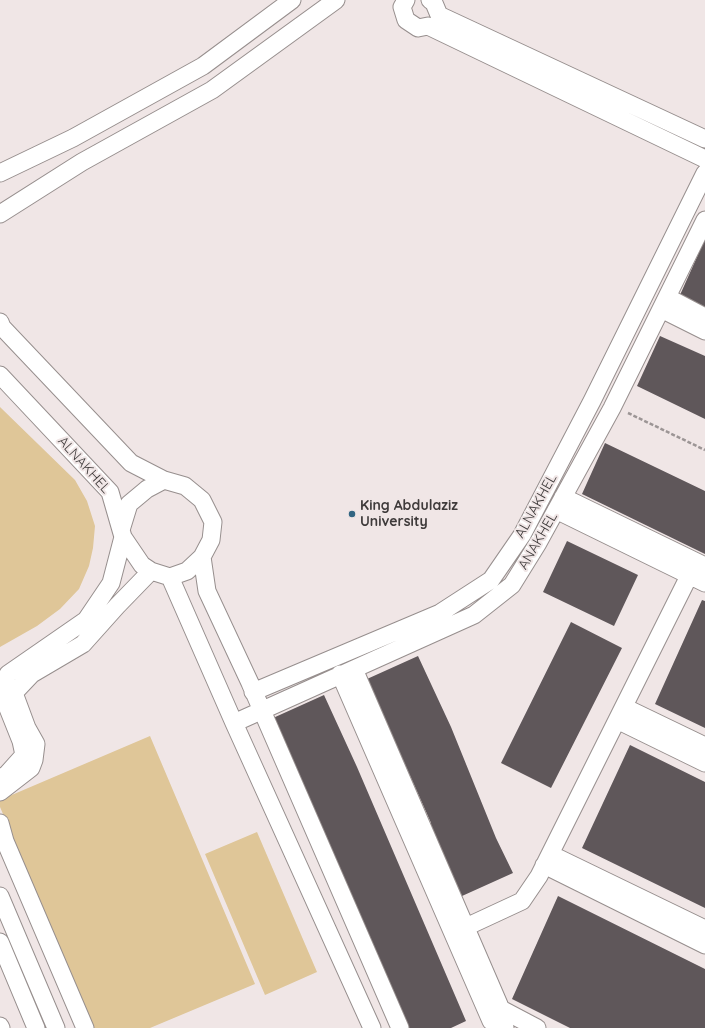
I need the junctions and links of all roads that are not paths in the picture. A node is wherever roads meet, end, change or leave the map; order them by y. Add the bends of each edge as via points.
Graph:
1 (292, 0) edge
2 (336, 0) edge
3 (406, 0) edge
4 (430, 0) edge
5 (705, 139) edge
6 (705, 159) edge
7 (0, 173) edge
8 (705, 173) edge
9 (0, 214) edge
10 (705, 220) edge
11 (664, 303) junction
12 (705, 317) edge
13 (0, 322) edge
14 (705, 331) edge
15 (0, 375) edge
16 (164, 480) junction
17 (560, 504) junction
18 (122, 533) junction
19 (202, 557) junction
20 (705, 566) edge
21 (151, 571) junction
22 (690, 576) junction
23 (170, 577) junction
24 (705, 583) edge
25 (347, 671) junction
26 (254, 692) junction
27 (261, 710) junction
28 (620, 714) junction
29 (234, 722) junction
30 (705, 746) edge
31 (705, 763) edge
32 (0, 779) edge
33 (0, 792) edge
34 (0, 823) edge
35 (547, 859) junction
36 (0, 896) edge
37 (466, 927) junction
38 (705, 929) edge
39 (0, 942) edge
40 (705, 945) edge
41 (36, 1028) edge
42 (56, 1028) edge
43 (85, 1028) edge
44 (372, 1028) edge
45 (400, 1028) edge
46 (505, 1028) edge
47 (537, 1028) edge

1 - 7 street via 203,66 73,138
2 - 9 street via 212,90 82,162
3 - 6 street via 402,7 406,20 418,28 428,26
4 - 5 street via 439,15
8 - 26 street, ALNAKHEL via 589,408 522,535 491,580 440,613
10 - 11 street, ANAKHEL
11 - 12 street
11 - 14 street
11 - 17 street, ANAKHEL via 612,408
13 - 16 street via 132,463
15 - 18 street, ALNAKHEL via 110,492
16 - 18 street via 147,489 129,504
16 - 19 street via 185,486 202,500 213,522 211,540
17 - 20 street
17 - 22 street
17 - 25 street, ANAKHEL via 512,585 474,615
18 - 21 street, ALNAKHEL via 142,565
18 - 32 street via 111,583 86,620 8,674 1,691 24,755
19 - 23 street via 187,571
19 - 26 street via 207,591
21 - 23 street, ALNAKHEL
21 - 33 street via 83,644 32,674 14,693 36,744 34,760 31,768
22 - 24 street
22 - 28 street
23 - 29 street
25 - 27 street, ANAKHEL
25 - 37 street
25 - 46 street via 491,1021
26 - 27 street
27 - 29 street, ANAKHEL
27 - 45 street
28 - 30 street
28 - 31 street
28 - 35 street
29 - 44 street
34 - 43 street via 5,841
35 - 37 street via 522,901
35 - 38 street
35 - 40 street
36 - 42 street
37 - 47 street via 501,1009
39 - 41 street

